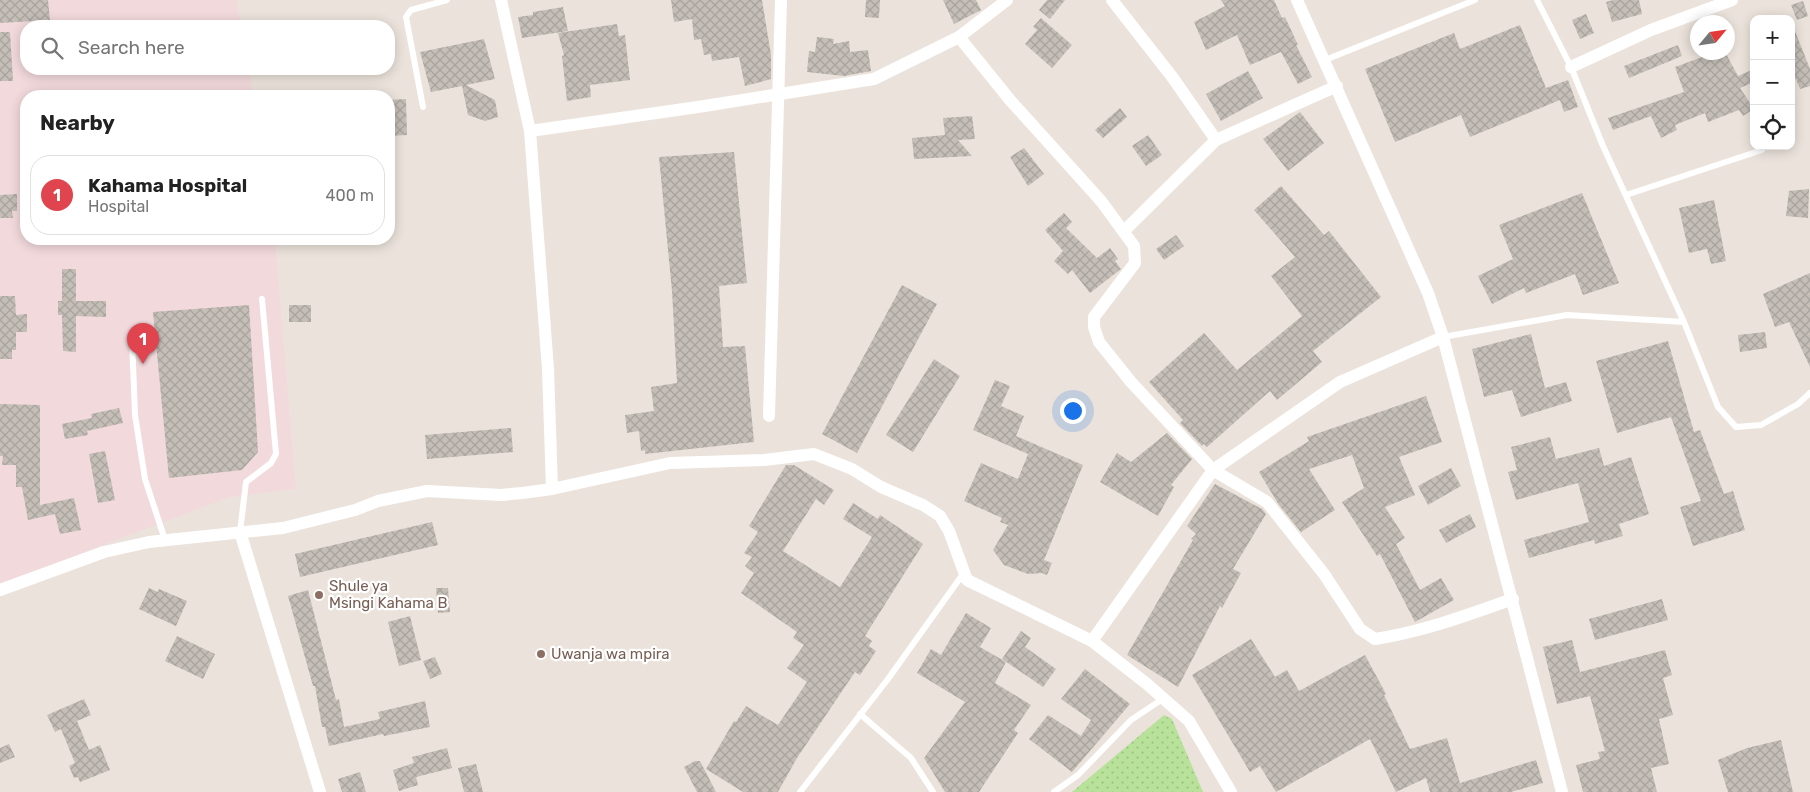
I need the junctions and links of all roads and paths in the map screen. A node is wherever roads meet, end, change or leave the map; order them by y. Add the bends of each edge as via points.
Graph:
1 (447, 0) edge
2 (501, 0) edge
3 (782, 0) edge
4 (1007, 0) edge
5 (1112, 0) edge
6 (1297, 0) edge
7 (1475, 0) edge
8 (1537, 0) edge
9 (1732, 0) edge
10 (959, 37) junction
11 (1325, 60) junction
12 (1570, 67) junction
13 (1337, 86) junction
14 (780, 94) junction
15 (423, 107) dead end
16 (530, 131) junction
17 (1216, 140) junction
18 (1762, 150) dead end
19 (1626, 195) junction
20 (1124, 231) junction
21 (262, 298) dead end
22 (1684, 322) junction
23 (1443, 337) junction
24 (132, 338) dead end
25 (1810, 393) edge
26 (769, 416) dead end
27 (1213, 470) junction
28 (552, 489) junction
29 (240, 532) junction
30 (165, 540) junction
31 (963, 574) junction
32 (0, 590) edge
33 (1513, 599) junction
34 (1092, 641) junction
35 (1164, 698) junction
36 (860, 714) junction
37 (320, 792) edge
38 (800, 792) edge
39 (933, 792) edge
40 (1054, 792) edge
41 (1231, 792) edge
42 (1562, 792) edge

1 - 15 lane via 411,10 406,17
2 - 16 street
3 - 14 street
4 - 10 street
5 - 17 street
6 - 11 street
7 - 11 lane
8 - 12 lane
9 - 12 street via 1652,30
10 - 14 street via 874,79
10 - 20 street
11 - 13 street
12 - 19 lane
13 - 17 street
13 - 23 street via 1428,293
14 - 16 street
14 - 26 street
16 - 28 street via 548,369
17 - 20 street
18 - 19 lane
19 - 22 lane
20 - 27 street via 1134,246 1135,263 1094,317 1099,342 1131,382
21 - 29 lane via 276,454 271,463 246,482
22 - 23 lane via 1560,316
22 - 25 lane via 1718,407 1736,427 1761,425 1798,404
23 - 27 street via 1340,382
23 - 33 street
24 - 30 lane via 135,415 144,479
27 - 33 street via 1267,502 1324,574 1360,629 1375,639 1436,626
27 - 34 street
28 - 29 street via 501,495 427,491 378,501 300,525
28 - 31 street via 670,463 764,460 814,454 852,468 881,487 940,516
29 - 30 street
29 - 37 street
30 - 32 street via 104,552
31 - 34 street via 973,585
31 - 36 lane
33 - 42 street
34 - 35 street
35 - 40 lane via 1132,720 1078,775
35 - 41 street via 1189,721
36 - 38 lane
36 - 39 lane via 911,758

